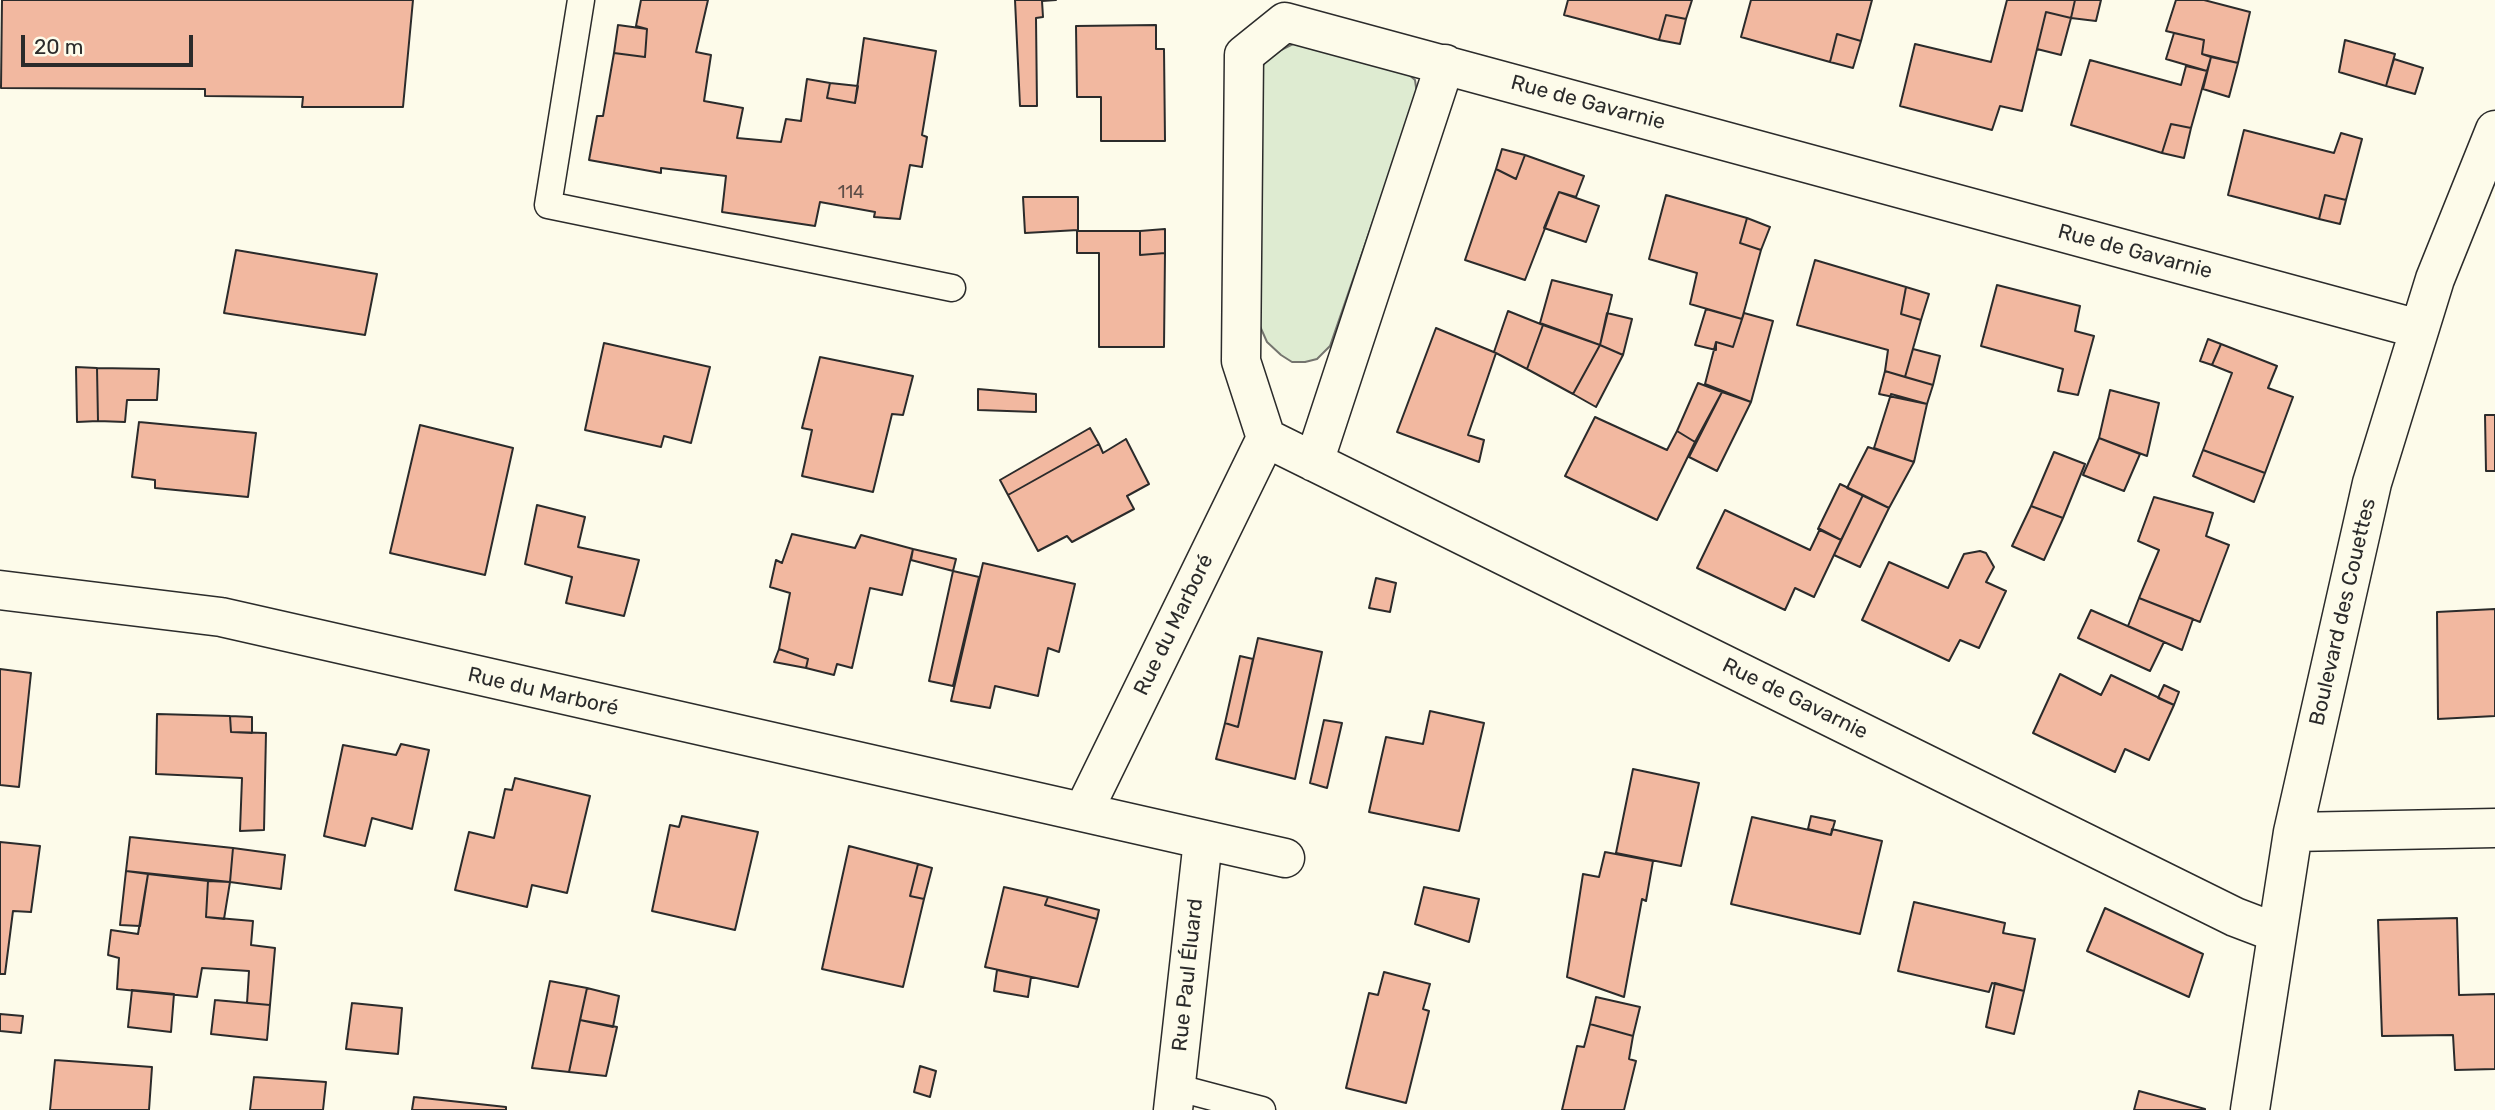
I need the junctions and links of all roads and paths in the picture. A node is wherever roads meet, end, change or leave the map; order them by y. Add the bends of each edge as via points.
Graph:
1 (581, 0) edge
2 (1445, 64) junction
3 (2495, 130) edge
4 (952, 288) dead end
5 (2419, 329) junction
6 (1266, 438) junction
7 (1314, 462) junction
8 (0, 590) edge
9 (1083, 811) junction
10 (2495, 828) edge
11 (2293, 832) junction
12 (1203, 840) junction
13 (1285, 859) dead end
14 (2277, 933) junction
15 (1174, 1098) edge
16 (1262, 1110) edge
17 (2250, 1110) edge

1 - 4 lane via 548,205
2 - 5 street, Rue de Gavarnie
2 - 6 street, Rue de Gavarnie via 1285,22 1244,55 1241,360
2 - 7 street
3 - 5 street, Boulevard des Couettes
5 - 11 street, Boulevard des Couettes via 2372,482
6 - 7 street, Rue de Gavarnie
6 - 9 street, Rue du Marboré
7 - 14 street, Rue de Gavarnie via 2235,917
8 - 9 street, Rue du Marboré via 221,617
9 - 12 street, Rue du Marboré
10 - 11 street
11 - 14 street, Boulevard des Couettes
12 - 13 street, Rue du Marboré
12 - 15 street, Rue Paul Éluard
14 - 17 street, Boulevard des Couettes
15 - 16 lane

